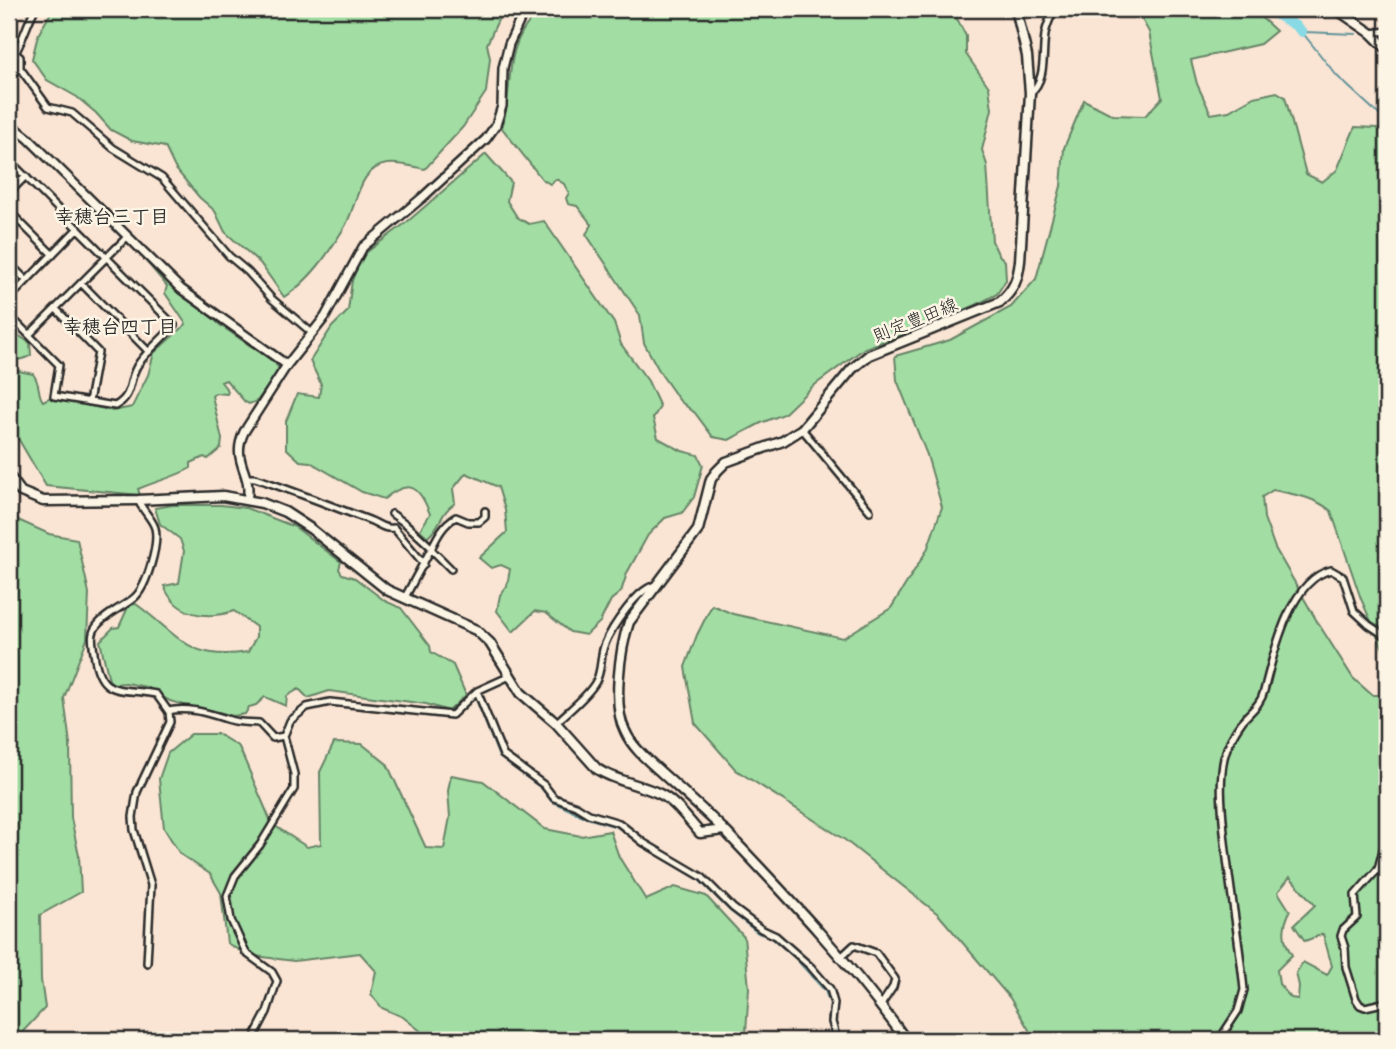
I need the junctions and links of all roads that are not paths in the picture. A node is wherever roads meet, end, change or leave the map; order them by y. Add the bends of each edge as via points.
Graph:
1 (35, 9) edge
2 (525, 9) edge
3 (1016, 9) edge
4 (1054, 9) edge
5 (1336, 9) edge
6 (1387, 31) edge
7 (1371, 33) junction
8 (1387, 49) edge
9 (16, 54) junction
10 (9, 63) edge
11 (1030, 93) junction
12 (9, 123) edge
13 (9, 160) edge
14 (26, 176) junction
15 (9, 193) edge
16 (9, 211) edge
17 (78, 228) junction
18 (126, 237) junction
19 (52, 255) junction
20 (107, 257) junction
21 (9, 263) edge
22 (26, 280) junction
23 (81, 283) junction
24 (9, 299) edge
25 (56, 309) junction
26 (9, 315) edge
27 (312, 333) junction
28 (29, 335) junction
29 (149, 352) junction
30 (287, 365) junction
31 (89, 402) junction
32 (802, 429) junction
33 (9, 475) edge
34 (247, 478) junction
35 (138, 500) junction
36 (247, 500) junction
37 (485, 511) dead end
38 (870, 511) dead end
39 (392, 514) dead end
40 (431, 549) junction
41 (424, 564) junction
42 (452, 569) dead end
43 (657, 585) junction
44 (404, 599) junction
45 (1387, 637) edge
46 (510, 676) junction
47 (477, 691) junction
48 (168, 711) junction
49 (556, 723) junction
50 (284, 736) junction
51 (724, 830) junction
52 (1387, 835) edge
53 (840, 958) junction
54 (147, 963) dead end
55 (1387, 1002) edge
56 (881, 1005) junction
57 (256, 1033) dead end
58 (837, 1040) edge
59 (906, 1040) edge
60 (1219, 1040) edge

1 - 9 street
2 - 27 street via 503,68 502,106 496,125 423,197 363,247
3 - 11 main road, 則定豊田線
4 - 11 street via 1041,71
5 - 7 main road
6 - 7 street
7 - 8 main road
9 - 10 street
9 - 27 street via 20,68 48,107 72,113 113,148 162,178 229,256
11 - 32 main road, 則定豊田線 via 1020,261 1012,292 989,307 869,355
12 - 18 street
13 - 14 street
14 - 15 street
14 - 17 street
16 - 19 street
17 - 19 street
17 - 20 street
18 - 20 street
18 - 30 street via 181,289
19 - 22 street
20 - 23 street
20 - 29 street via 174,324
21 - 22 street
22 - 24 street
23 - 25 street
23 - 29 street
25 - 28 street
25 - 31 street via 98,352
26 - 28 street
27 - 30 street
28 - 31 street via 59,365 54,396
29 - 31 street via 138,364 124,401 115,406
30 - 34 street via 240,441 239,455
32 - 38 street
32 - 43 main road, 則定豊田線 via 726,462 717,471 698,530
33 - 35 main road via 21,492 44,501
34 - 36 street
34 - 41 street via 394,528
35 - 36 main road via 223,496
35 - 48 street via 156,531 145,583 137,596 97,625 92,636 101,680 110,688 156,694
36 - 44 main road via 299,520
37 - 40 street via 479,522 451,520
39 - 40 street
40 - 41 street
40 - 42 street
41 - 44 street
43 - 49 street via 644,590 617,621 604,646 597,682
43 - 51 main road, 則定豊田線 via 624,636 620,718 632,744
44 - 46 main road via 476,630 490,643
45 - 60 street via 1354,611 1343,577 1331,570 1318,576 1289,613 1275,645 1261,701 1237,728 1224,757 1222,803 1244,990 1238,1011
46 - 47 street
46 - 49 main road via 531,703
47 - 50 street via 452,715 351,703 314,704 290,721
47 - 58 street via 503,755 554,798 620,823 644,843 702,877 733,908 776,936 811,967 830,989
48 - 50 street via 183,709 259,723 273,738
48 - 54 street via 170,722 134,802 134,830 150,885
49 - 51 main road via 605,774 661,794 700,833
50 - 57 street via 294,789 227,896 246,953 277,981
51 - 53 main road, 則定豊田線
52 - 55 street via 1378,869 1356,895 1357,916 1341,936 1357,1002 1364,1007
53 - 56 main road, 則定豊田線
53 - 56 street via 854,945 876,953 895,979
56 - 59 main road, 則定豊田線

